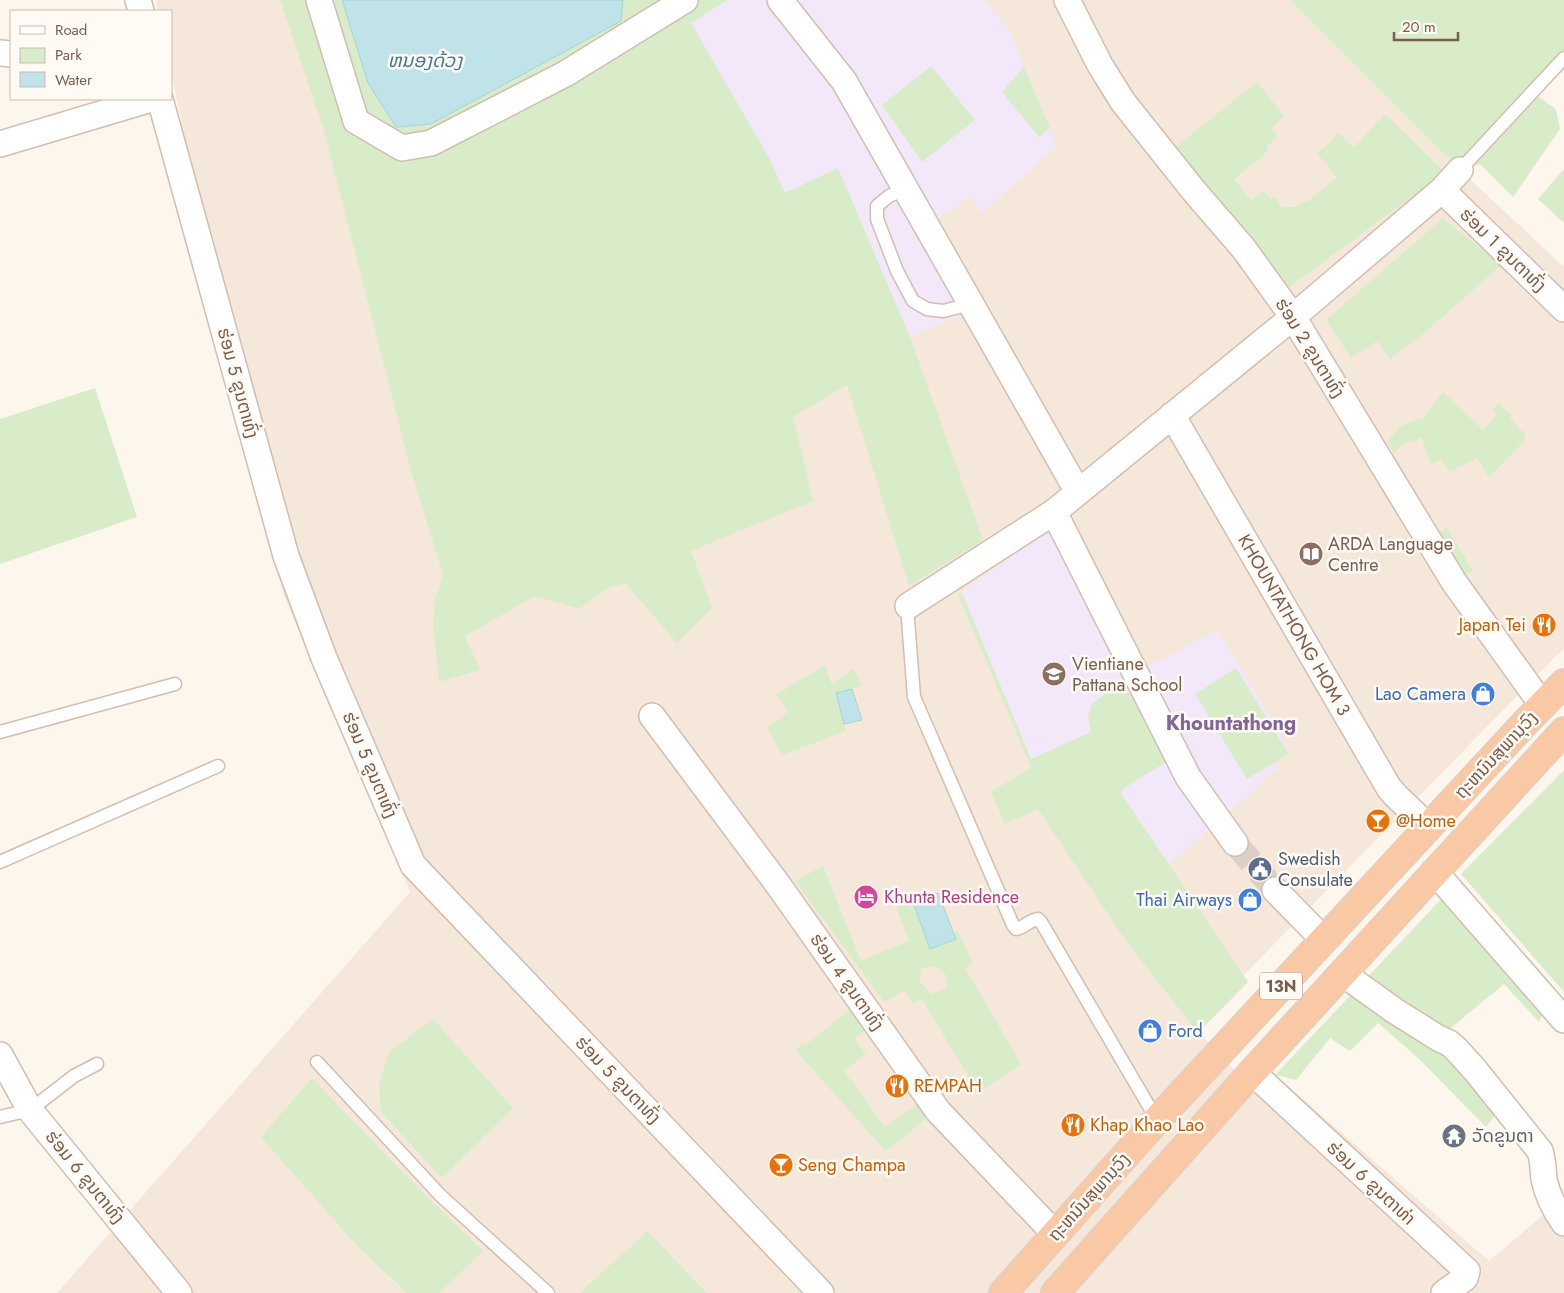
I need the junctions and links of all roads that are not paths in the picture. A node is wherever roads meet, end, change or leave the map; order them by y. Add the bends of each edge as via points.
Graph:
1 (319, 0) edge
2 (685, 0) edge
3 (780, 0) edge
4 (1067, 0) edge
5 (1564, 58) edge
6 (148, 100) edge
7 (160, 100) edge
8 (0, 144) edge
9 (1460, 170) joint
10 (905, 189) junction
11 (1442, 190) junction
12 (971, 304) junction
13 (1564, 309) edge
14 (1293, 317) junction
15 (1172, 415) junction
16 (1078, 492) junction
17 (1054, 512) junction
18 (908, 606) joint
19 (1564, 683) edge
20 (175, 684) dead end
21 (1543, 706) junction
22 (652, 716) dead end
23 (1564, 731) edge
24 (0, 732) edge
25 (218, 766) dead end
26 (1429, 827) junction
27 (1235, 843) tunnel mouth
28 (0, 862) edge
29 (1434, 871) junction
30 (1275, 890) tunnel mouth
31 (1324, 940) junction
32 (1342, 973) junction
33 (1564, 1020) edge
34 (0, 1055) edge
35 (317, 1062) dead end
36 (97, 1064) dead end
37 (1252, 1072) junction
38 (30, 1110) junction
39 (0, 1117) edge
40 (1157, 1120) junction
41 (1564, 1222) edge
42 (1056, 1235) junction
43 (1062, 1290) edge
44 (179, 1293) edge
45 (548, 1293) edge
46 (821, 1293) edge
47 (1003, 1293) edge
48 (1444, 1293) edge

1 - 2 street via 356,121 402,148 431,143 557,78
3 - 10 street via 844,81
4 - 14 street, ຮ່ອມ 2 ຂູນຕາທົ່ງ via 1123,102 1244,250
5 - 9 lane
6 - 8 street
7 - 46 street, ຮ່ອມ 5 ຂູນຕາທົ່ງ via 286,556 324,658 413,865
9 - 11 street
10 - 12 street
10 - 12 lane via 877,206 877,219 897,271 913,301 927,309 943,311
11 - 13 street, ຮ່ອມ 1 ຂູນຕາທົ່ງ
11 - 14 street
12 - 16 street
14 - 15 street
14 - 21 street, ຮ່ອມ 2 ຂູນຕາທົ່ງ via 1454,582
15 - 16 street
15 - 26 street, KHOUNTATHONG HOM 3 via 1389,788
16 - 17 street
17 - 18 street
17 - 27 street via 1188,777
18 - 40 lane via 914,697 1013,926 1019,928 1034,919 1041,922
19 - 21 highway, ຖະຫນົນສຸພານຸວົງ / 13N
20 - 24 lane
21 - 26 highway, ຖະຫນົນສຸພານຸວົງ / 13N
22 - 42 street, ຮ່ອມ 4 ຂູນຕາທົ່ງ via 938,1111
23 - 29 highway, ຖະຫນົນສຸພານຸວົງ / 13N
25 - 28 lane
26 - 31 highway, ຖະຫນົນສຸພານຸວົງ / 13N
29 - 32 highway, ຖະຫນົນສຸພານຸວົງ / 13N
29 - 33 street
30 - 31 street
31 - 40 highway, ຖະຫນົນສຸພານຸວົງ / 13N
32 - 37 highway, ຖະຫນົນສຸພານຸວົງ / 13N
32 - 41 street via 1449,1043 1476,1070 1540,1151 1549,1194
34 - 38 street, ຮ່ອມ 6 ຂູນຕາທົ່ງ
35 - 45 lane via 440,1195
36 - 38 lane via 74,1076
37 - 43 highway, ຖະຫນົນສຸພານຸວົງ / 13N
37 - 48 street, ຮ່ອມ 6 ຂູນຕາທ່າ via 1467,1271 1464,1278
38 - 39 lane
38 - 44 street, ຮ່ອມ 6 ຂູນຕາທົ່ງ
40 - 42 highway, ຖະຫນົນສຸພານຸວົງ / 13N
42 - 47 highway, ຖະຫນົນສຸພານຸວົງ / 13N

